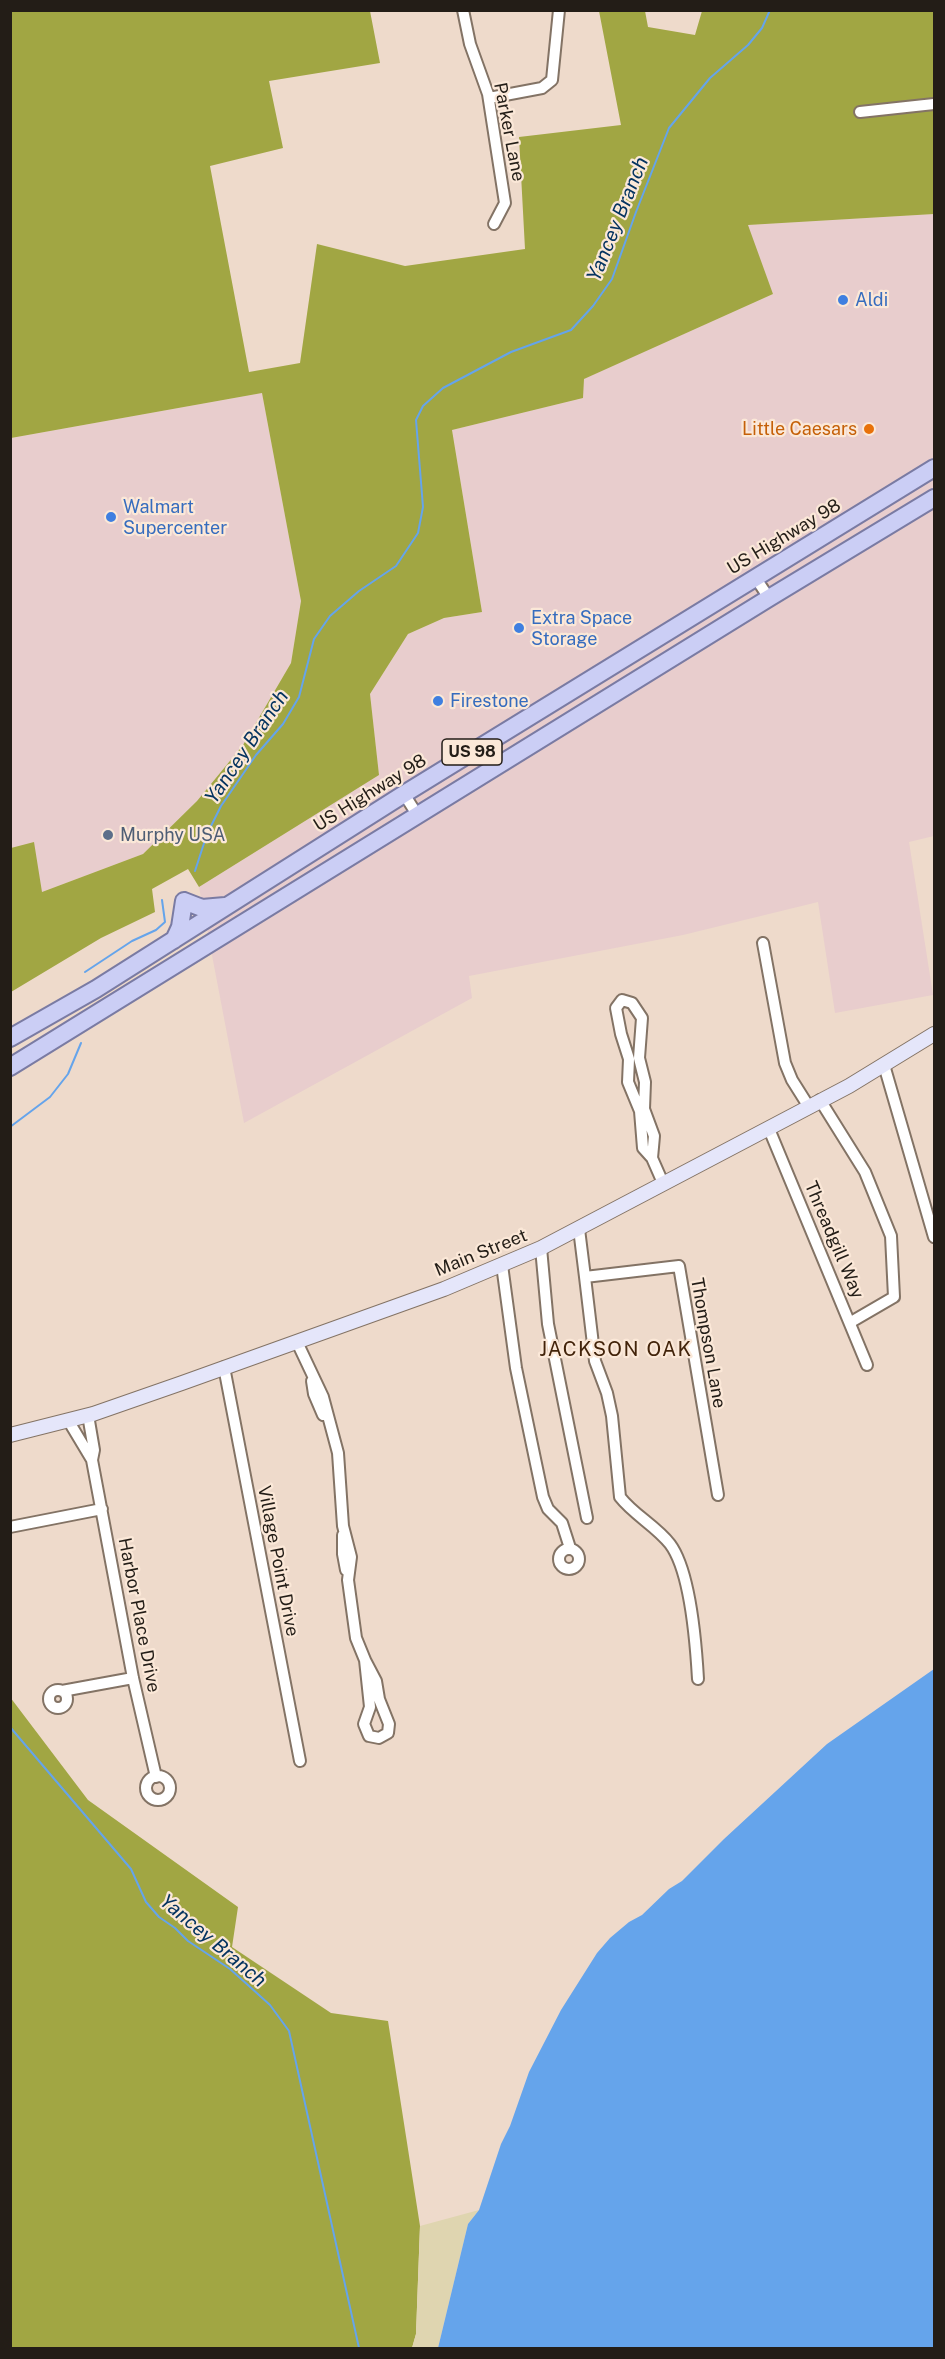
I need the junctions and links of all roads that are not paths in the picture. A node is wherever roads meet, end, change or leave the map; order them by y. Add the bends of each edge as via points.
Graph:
1 (464, 10) edge
2 (559, 10) edge
3 (489, 98) junction
4 (934, 104) edge
5 (860, 112) dead end
6 (494, 224) dead end
7 (934, 468) edge
8 (934, 487) edge
9 (934, 498) edge
10 (878, 532) junction
11 (755, 577) junction
12 (769, 598) junction
13 (404, 794) junction
14 (418, 816) junction
15 (227, 906) junction
16 (174, 940) junction
17 (763, 943) dead end
18 (934, 1036) edge
19 (10, 1038) edge
20 (634, 1058) junction
21 (884, 1065) junction
22 (10, 1067) edge
23 (815, 1104) junction
24 (642, 1110) junction
25 (769, 1129) junction
26 (663, 1183) junction
27 (579, 1229) junction
28 (934, 1237) edge
29 (541, 1248) junction
30 (502, 1265) junction
31 (585, 1277) junction
32 (850, 1323) junction
33 (297, 1342) junction
34 (867, 1365) dead end
35 (224, 1367) junction
36 (88, 1415) junction
37 (68, 1420) junction
38 (10, 1435) edge
39 (92, 1460) junction
40 (718, 1495) dead end
41 (102, 1509) junction
42 (587, 1518) dead end
43 (10, 1527) edge
44 (570, 1548) dead end
45 (365, 1660) junction
46 (133, 1678) junction
47 (698, 1679) dead end
48 (62, 1691) dead end
49 (300, 1761) dead end
50 (156, 1777) dead end

1 - 3 street, Parker Lane via 470,44
2 - 3 street via 552,80 542,88
3 - 6 street, Parker Lane via 505,203
4 - 5 street
7 - 11 main road, US Highway 98 / US 98
8 - 10 main road
9 - 10 main road, US 98
10 - 12 main road, US 98
11 - 12 street
11 - 13 main road, US Highway 98 / US 98
12 - 14 main road, US 98
13 - 14 street
13 - 15 main road, US Highway 98 / US 98
14 - 22 main road, US 98
15 - 16 main road, US Highway 98 / US 98
15 - 16 main road via 202,908 184,901
16 - 19 main road, US Highway 98 / US 98
17 - 23 street via 785,1063 792,1080
18 - 21 main road, Main Street
20 - 20 street via 642,1018 632,1003 622,1000 616,1008 621,1034
20 - 24 street via 645,1082
20 - 24 street via 628,1082
21 - 23 main road, Main Street
21 - 28 street
23 - 25 main road, Main Street
23 - 32 street via 865,1172 891,1236 894,1297
24 - 26 street via 643,1148
25 - 26 main road, Main Street
25 - 32 street, Threadgill Way
26 - 27 main road, Main Street
27 - 29 main road, Main Street
27 - 31 street
29 - 30 main road, Main Street
29 - 42 street via 548,1324
30 - 33 main road, Main Street
30 - 44 street via 516,1368 543,1497 548,1509 562,1523
31 - 40 street, Thompson Lane via 679,1266
31 - 47 street via 595,1361 612,1416 620,1497 660,1532 677,1555 694,1630
32 - 34 street, Threadgill Way
33 - 35 main road, Main Street
33 - 45 street via 310,1368 314,1394 338,1453 343,1526 350,1548 348,1580 356,1638
35 - 36 main road, Main Street
35 - 49 street, Village Point Drive
36 - 37 main road, Main Street
36 - 39 street, Harbor Place Drive
37 - 38 main road, Main Street
37 - 39 street, Harbor Place Drive
39 - 41 street, Harbor Place Drive
41 - 43 street
41 - 46 street, Harbor Place Drive
45 - 45 street via 370,1707 364,1724 369,1736 380,1738 388,1733 389,1724
46 - 48 street
46 - 50 street, Harbor Place Drive

